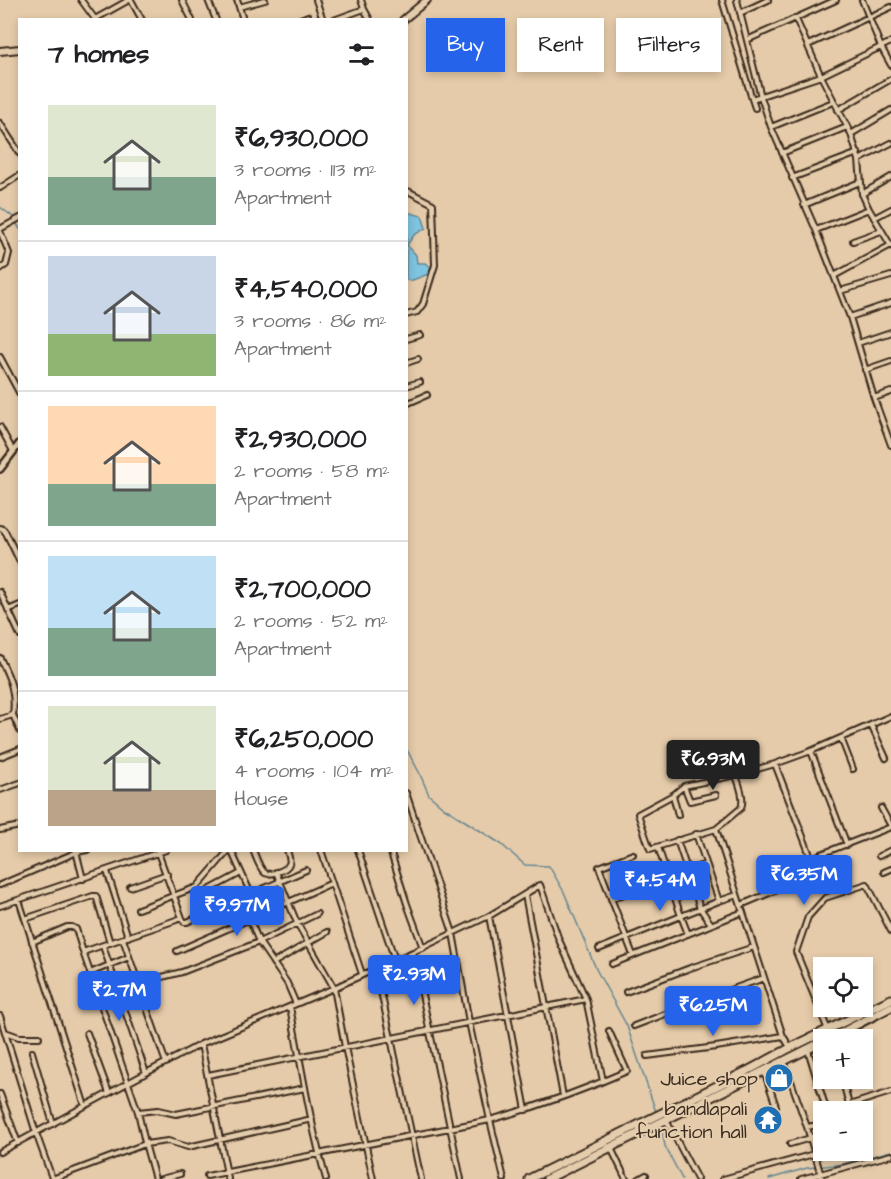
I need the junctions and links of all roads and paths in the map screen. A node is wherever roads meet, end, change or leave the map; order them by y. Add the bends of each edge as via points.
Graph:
1 (81, 0) edge
2 (130, 0) edge
3 (182, 0) edge
4 (208, 0) edge
5 (237, 0) edge
6 (265, 0) edge
7 (316, 0) edge
8 (361, 0) edge
9 (427, 0) edge
10 (722, 0) edge
11 (737, 0) edge
12 (768, 0) edge
13 (836, 0) edge
14 (862, 0) edge
15 (891, 7) edge
16 (239, 8) junction
17 (364, 9) junction
18 (740, 13) junction
19 (308, 16) dead end
20 (869, 17) junction
21 (94, 18) edge
22 (97, 18) edge
23 (141, 18) edge
24 (191, 18) edge
25 (215, 18) edge
26 (242, 18) edge
27 (303, 18) edge
28 (322, 18) edge
29 (339, 18) edge
30 (369, 18) edge
31 (406, 18) edge
32 (796, 19) junction
33 (747, 40) junction
34 (891, 42) edge
35 (808, 45) junction
36 (881, 47) junction
37 (18, 49) edge
38 (0, 51) edge
39 (891, 65) edge
40 (821, 76) junction
41 (891, 79) edge
42 (761, 97) junction
43 (752, 99) junction
44 (833, 102) junction
45 (755, 108) dead end
46 (838, 110) junction
47 (891, 110) edge
48 (0, 123) edge
49 (847, 127) junction
50 (771, 128) junction
51 (851, 134) junction
52 (891, 143) edge
53 (18, 151) edge
54 (782, 153) junction
55 (858, 153) junction
56 (859, 160) junction
57 (18, 176) edge
58 (891, 177) edge
59 (792, 178) junction
60 (860, 182) junction
61 (0, 188) edge
62 (408, 191) edge
63 (862, 194) junction
64 (804, 206) junction
65 (869, 208) junction
66 (891, 209) edge
67 (874, 218) junction
68 (18, 219) edge
69 (0, 230) edge
70 (816, 230) junction
71 (881, 231) junction
72 (853, 242) dead end
73 (891, 246) edge
74 (0, 269) edge
75 (834, 276) junction
76 (891, 276) edge
77 (840, 291) junction
78 (891, 303) edge
79 (408, 314) edge
80 (850, 317) junction
81 (891, 332) edge
82 (420, 335) dead end
83 (408, 338) edge
84 (858, 343) junction
85 (0, 357) edge
86 (418, 359) dead end
87 (891, 361) edge
88 (408, 362) edge
89 (866, 370) junction
90 (420, 382) dead end
91 (408, 385) edge
92 (18, 390) edge
93 (891, 392) edge
94 (427, 395) dead end
95 (874, 398) junction
96 (408, 403) edge
97 (0, 427) edge
98 (889, 430) edge
99 (891, 445) edge
100 (18, 446) edge
101 (14, 452) junction
102 (0, 469) edge
103 (0, 528) edge
104 (18, 558) edge
105 (0, 592) edge
106 (18, 606) edge
107 (8, 610) junction
108 (18, 631) edge
109 (0, 658) edge
110 (13, 715) junction
111 (891, 716) edge
112 (0, 719) edge
113 (871, 725) junction
114 (18, 726) edge
115 (841, 738) junction
116 (18, 750) edge
117 (811, 751) junction
118 (0, 757) edge
119 (886, 758) dead end
120 (775, 764) junction
121 (853, 769) dead end
122 (736, 775) junction
123 (18, 784) edge
124 (684, 786) junction
125 (0, 790) edge
126 (673, 795) junction
127 (716, 795) dead end
128 (409, 807) edge
129 (881, 808) dead end
130 (678, 815) dead end
131 (18, 826) edge
132 (891, 827) edge
133 (716, 829) junction
134 (0, 830) edge
135 (696, 834) junction
136 (677, 840) junction
137 (847, 845) junction
138 (658, 847) junction
139 (891, 850) edge
140 (74, 852) edge
141 (76, 852) edge
142 (158, 852) edge
143 (228, 852) edge
144 (231, 852) edge
145 (254, 852) edge
146 (288, 852) edge
147 (322, 852) edge
148 (359, 852) edge
149 (391, 852) edge
150 (633, 854) dead end
151 (879, 856) dead end
152 (810, 858) junction
153 (706, 864) junction
154 (891, 869) edge
155 (306, 870) dead end
156 (687, 870) junction
157 (107, 871) junction
158 (276, 872) junction
159 (884, 872) dead end
160 (241, 873) junction
161 (167, 874) junction
162 (83, 879) junction
163 (279, 882) junction
164 (332, 883) junction
165 (0, 885) edge
166 (644, 886) dead end
167 (130, 887) dead end
168 (210, 890) dead end
169 (251, 894) junction
170 (525, 895) junction
171 (738, 895) junction
172 (174, 896) junction
173 (241, 898) junction
174 (611, 899) junction
175 (19, 900) junction
176 (719, 901) junction
177 (288, 903) junction
178 (741, 905) junction
179 (0, 906) edge
180 (700, 908) junction
181 (138, 909) dead end
182 (743, 912) junction
183 (317, 914) dead end
184 (489, 916) junction
185 (681, 916) junction
186 (182, 918) junction
187 (25, 919) junction
188 (250, 919) junction
189 (297, 923) junction
190 (711, 924) junction
191 (891, 931) edge
192 (327, 932) dead end
193 (453, 933) junction
194 (688, 934) junction
195 (125, 938) junction
196 (626, 938) junction
197 (32, 942) junction
198 (259, 942) junction
199 (110, 943) junction
200 (308, 943) junction
201 (103, 946) junction
202 (423, 948) junction
203 (754, 948) junction
204 (599, 949) dead end
205 (177, 951) dead end
206 (83, 952) junction
207 (413, 952) junction
208 (633, 955) junction
209 (129, 957) junction
210 (395, 960) junction
211 (273, 963) junction
212 (612, 964) dead end
213 (110, 965) junction
214 (376, 968) junction
215 (90, 973) junction
216 (362, 974) junction
217 (764, 978) junction
218 (138, 983) junction
219 (334, 988) junction
220 (118, 990) junction
221 (626, 992) dead end
222 (586, 999) junction
223 (891, 999) edge
224 (296, 1004) junction
225 (290, 1007) junction
226 (547, 1008) junction
227 (891, 1008) edge
228 (0, 1016) edge
229 (507, 1016) junction
230 (469, 1022) junction
231 (634, 1026) dead end
232 (828, 1029) edge
233 (830, 1029) edge
234 (848, 1029) edge
235 (430, 1030) junction
236 (609, 1031) dead end
237 (5, 1032) junction
238 (87, 1034) dead end
239 (783, 1036) junction
240 (39, 1037) dead end
241 (813, 1037) edge
242 (391, 1038) junction
243 (201, 1044) junction
244 (813, 1046) edge
245 (345, 1047) junction
246 (790, 1048) junction
247 (808, 1049) junction
248 (32, 1052) dead end
249 (795, 1055) junction
250 (647, 1056) dead end
251 (300, 1057) junction
252 (784, 1061) junction
253 (165, 1063) junction
254 (764, 1071) junction
255 (146, 1073) junction
256 (208, 1075) junction
257 (603, 1081) junction
258 (129, 1083) junction
259 (305, 1088) junction
260 (845, 1089) edge
261 (891, 1092) edge
262 (0, 1094) edge
263 (109, 1094) junction
264 (563, 1096) junction
265 (824, 1101) edge
266 (85, 1106) junction
267 (776, 1106) dead end
268 (214, 1107) junction
269 (526, 1110) junction
270 (138, 1112) junction
271 (312, 1119) junction
272 (660, 1119) junction
273 (490, 1120) junction
274 (53, 1124) junction
275 (813, 1126) edge
276 (807, 1127) junction
277 (450, 1128) junction
278 (36, 1133) junction
279 (412, 1136) junction
280 (813, 1137) edge
281 (809, 1138) junction
282 (221, 1140) junction
283 (18, 1143) junction
284 (145, 1144) junction
285 (790, 1144) dead end
286 (366, 1145) junction
287 (611, 1148) junction
288 (813, 1151) edge
289 (0, 1152) edge
290 (319, 1154) junction
291 (813, 1154) edge
292 (891, 1155) edge
293 (816, 1161) edge
294 (226, 1172) junction
295 (820, 1172) junction
296 (180, 1174) dead end
297 (646, 1175) dead end
298 (207, 1176) dead end
299 (52, 1179) edge
300 (154, 1179) edge
301 (161, 1179) edge
302 (228, 1179) edge
303 (326, 1179) edge
304 (373, 1179) edge
305 (421, 1179) edge
306 (461, 1179) edge
307 (504, 1179) edge
308 (530, 1179) edge
309 (547, 1179) edge
310 (626, 1179) edge
311 (639, 1179) edge
312 (697, 1179) edge
313 (723, 1179) edge
314 (801, 1179) edge
315 (822, 1179) edge

1 - 21 street
2 - 22 street
2 - 23 street
3 - 24 street
4 - 25 street
5 - 16 street
6 - 16 street
7 - 28 street
8 - 17 street
9 - 31 main road
10 - 43 street
11 - 18 street
12 - 18 street
13 - 32 street
14 - 20 street
15 - 20 street
16 - 26 street
17 - 29 street
17 - 30 street
18 - 33 street
19 - 27 street
20 - 35 street
20 - 36 street
32 - 33 street
32 - 35 street
33 - 42 street
34 - 36 street
35 - 40 street
36 - 39 street
36 - 40 street
37 - 38 main road
40 - 42 street
40 - 44 street
41 - 46 street
42 - 43 street
42 - 50 street
43 - 45 street
44 - 46 street
44 - 50 street
46 - 49 street
47 - 51 street
48 - 53 street
49 - 51 street
49 - 54 street
50 - 54 street
51 - 55 street
52 - 56 street
54 - 59 street
55 - 56 street
55 - 59 street
56 - 60 street
57 - 61 street
58 - 63 street
59 - 64 street
60 - 63 street
60 - 64 street
62 - 79 street via 433,204 435,265 423,304 417,312
63 - 65 street
64 - 70 street
65 - 67 street
65 - 70 street
66 - 67 street
67 - 71 street
68 - 69 street
69 - 74 street via 9,253 6,265
70 - 75 street
71 - 72 street
71 - 73 street
73 - 75 street
75 - 77 street
76 - 77 street
77 - 80 street
78 - 80 street
80 - 84 street
81 - 84 street
82 - 83 street
84 - 89 street
85 - 92 street
86 - 88 street
87 - 89 street
89 - 95 street
90 - 91 street
93 - 95 street
94 - 96 street
95 - 98 street
97 - 101 street
98 - 99 street
100 - 101 street
101 - 102 street
103 - 104 street via 6,532
105 - 107 street
106 - 107 street
107 - 108 street
109 - 110 street via 12,687
110 - 112 street
110 - 114 street
111 - 113 street
113 - 115 street
113 - 119 street
115 - 117 street
115 - 121 street
116 - 118 street
117 - 120 street
117 - 137 street
120 - 122 street
120 - 152 street
122 - 124 street
122 - 133 street via 743,805
123 - 125 street
124 - 126 street
124 - 127 street via 690,801
126 - 130 street
126 - 138 street via 638,814 650,849
128 - 193 street
129 - 132 street
131 - 134 street
132 - 137 street
133 - 135 street
133 - 171 street
135 - 136 street
135 - 153 street
136 - 138 street
136 - 156 street
137 - 152 street
138 - 185 street
139 - 151 street
140 - 165 street
141 - 162 street
142 - 157 street
142 - 161 street
143 - 172 street via 197,887
144 - 160 street
145 - 158 street via 266,874
146 - 158 street via 290,864
147 - 164 street
148 - 210 street
149 - 202 street
150 - 174 street via 599,867
152 - 178 street via 817,873
153 - 156 street
153 - 176 street
154 - 159 street
155 - 163 street
156 - 180 street
157 - 162 street
157 - 195 street
158 - 163 street
160 - 168 street
160 - 169 street
161 - 167 street
161 - 172 street
162 - 175 street
163 - 169 street
163 - 177 street
164 - 177 street
164 - 216 street
166 - 174 street
169 - 173 street
170 - 184 street
170 - 222 street via 540,885
170 - 226 street
171 - 176 street
171 - 178 street
172 - 181 street
172 - 186 street
173 - 186 street via 187,921
173 - 188 street
174 - 196 street
175 - 179 street
175 - 187 street
176 - 180 street
177 - 188 street
177 - 189 street
178 - 182 street
180 - 185 street
180 - 190 street
182 - 190 street
182 - 203 street
183 - 189 street
184 - 193 street
184 - 229 street
185 - 194 street
185 - 196 street
186 - 195 street
187 - 197 street
187 - 199 street via 93,896 98,899
188 - 198 street
188 - 205 street
189 - 198 street
189 - 200 street
190 - 194 street
191 - 232 street via 867,884 825,898 808,917 796,952
192 - 200 street
193 - 202 street
193 - 230 street
194 - 208 street
195 - 199 street
195 - 209 street
196 - 204 street
196 - 208 street
197 - 206 street via 72,927
197 - 266 street
198 - 211 street
198 - 218 street via 182,972
199 - 201 street
200 - 211 street
200 - 219 street
201 - 206 street
201 - 213 street
202 - 207 street
203 - 217 street
203 - 221 street
206 - 215 street
207 - 210 street
207 - 235 street
208 - 212 street
209 - 213 street
209 - 218 street
210 - 214 street
211 - 224 street
213 - 215 street
213 - 220 street
214 - 216 street
214 - 242 street
215 - 258 street
216 - 219 street
217 - 231 street
217 - 239 street
218 - 220 street
218 - 253 street
219 - 224 street
219 - 245 street
220 - 255 street
222 - 226 street
222 - 257 street
223 - 233 main road
224 - 225 street
225 - 243 street
225 - 251 street
226 - 229 street
226 - 264 street
227 - 234 main road
228 - 237 street
229 - 230 street
229 - 269 street
230 - 235 street
230 - 273 street
235 - 242 street
235 - 277 street
236 - 257 street via 627,1071
237 - 240 street
237 - 278 street
238 - 263 street
239 - 246 street
239 - 250 street
241 - 246 main road
242 - 245 street
242 - 279 street
243 - 253 street
243 - 256 street
244 - 247 main road
245 - 251 street
245 - 286 street
246 - 249 street
246 - 272 main road
247 - 249 main road
247 - 265 street
248 - 274 street
249 - 252 main road
251 - 256 street
251 - 259 street
252 - 254 main road
252 - 276 street
253 - 255 street
254 - 267 street
254 - 272 main road
255 - 258 street
256 - 268 street
257 - 264 street
258 - 263 street
258 - 270 street
259 - 268 street
259 - 271 street
260 - 261 street via 849,1105
262 - 283 street
263 - 266 street
264 - 269 street
266 - 274 street
268 - 270 street via 176,1114 159,1110
268 - 282 street
269 - 273 street
270 - 284 street
271 - 282 street
271 - 290 street
272 - 287 main road
272 - 308 main road
272 - 312 street
273 - 277 street
273 - 307 street
274 - 278 street
275 - 276 street
276 - 281 street
277 - 279 street
277 - 306 street
278 - 283 street
278 - 299 street
279 - 286 street
279 - 305 street
280 - 281 street
281 - 285 street
281 - 288 street
282 - 284 street via 188,1147 168,1141
282 - 294 street
283 - 289 street
284 - 299 street
284 - 300 street
286 - 290 street
286 - 304 street
287 - 309 main road
287 - 310 street
290 - 294 street
290 - 303 street
291 - 313 street
292 - 295 street
293 - 295 street
294 - 298 street
294 - 302 street
295 - 314 street
295 - 315 street
296 - 301 street
297 - 311 street

